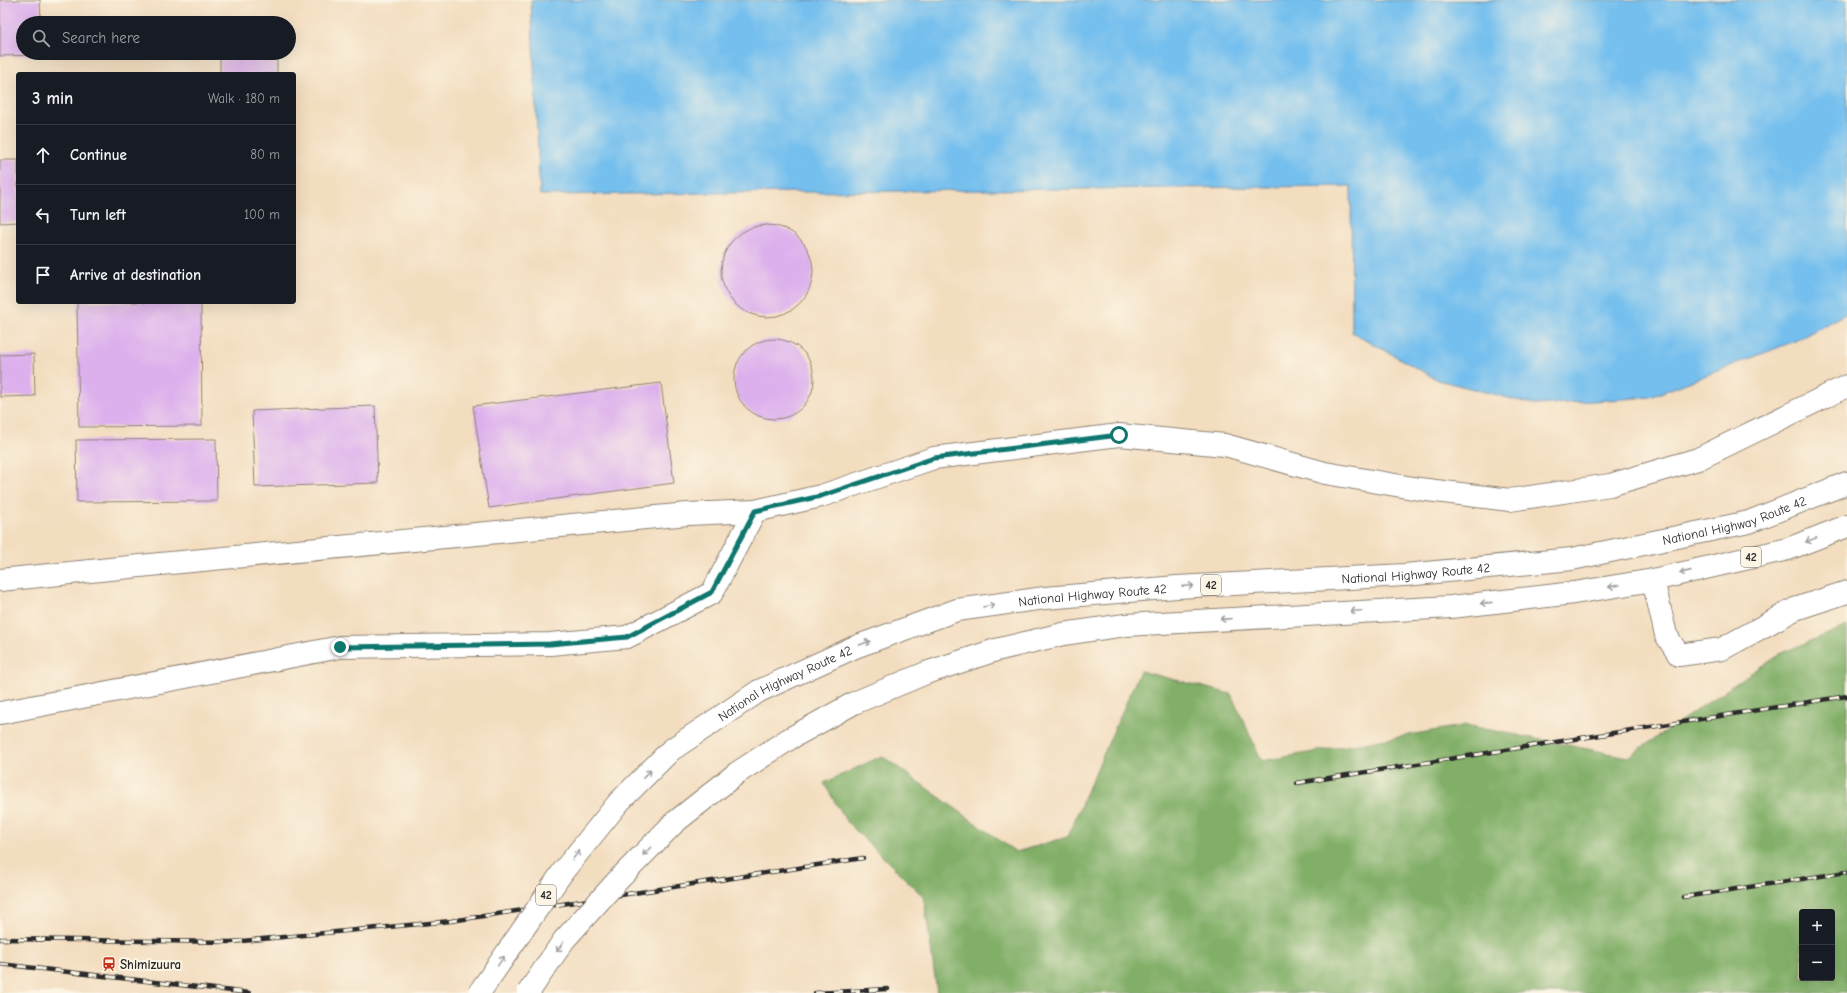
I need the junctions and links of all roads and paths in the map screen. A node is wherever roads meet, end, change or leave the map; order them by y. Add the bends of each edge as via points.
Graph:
1 (1847, 386) edge
2 (1847, 483) edge
3 (755, 511) junction
4 (1847, 526) edge
5 (0, 580) edge
6 (1653, 580) junction
7 (1847, 592) edge
8 (0, 713) edge
9 (479, 993) edge
10 (528, 993) edge

1 - 3 main road via 1698,459 1610,485 1510,500 1419,489 1325,473 1225,445 1119,435 934,458 821,496
9 -> 2 main road, National Highway Route 42 / 42, bridge via 564,870 619,802 671,750 759,691 855,647 957,610 1045,598 1177,587 1406,575 1572,559 1750,522
3 - 5 main road via 688,514
3 - 8 main road via 712,592 627,637 550,644 340,647
4 -> 6 main road, 42 via 1788,549
6 - 7 main road via 1666,635 1679,654 1722,649 1795,609
6 -> 10 main road, 42, bridge via 1574,593 1450,607 1125,625 1063,634 996,650 926,673 854,703 789,740 737,773 674,823 564,940

